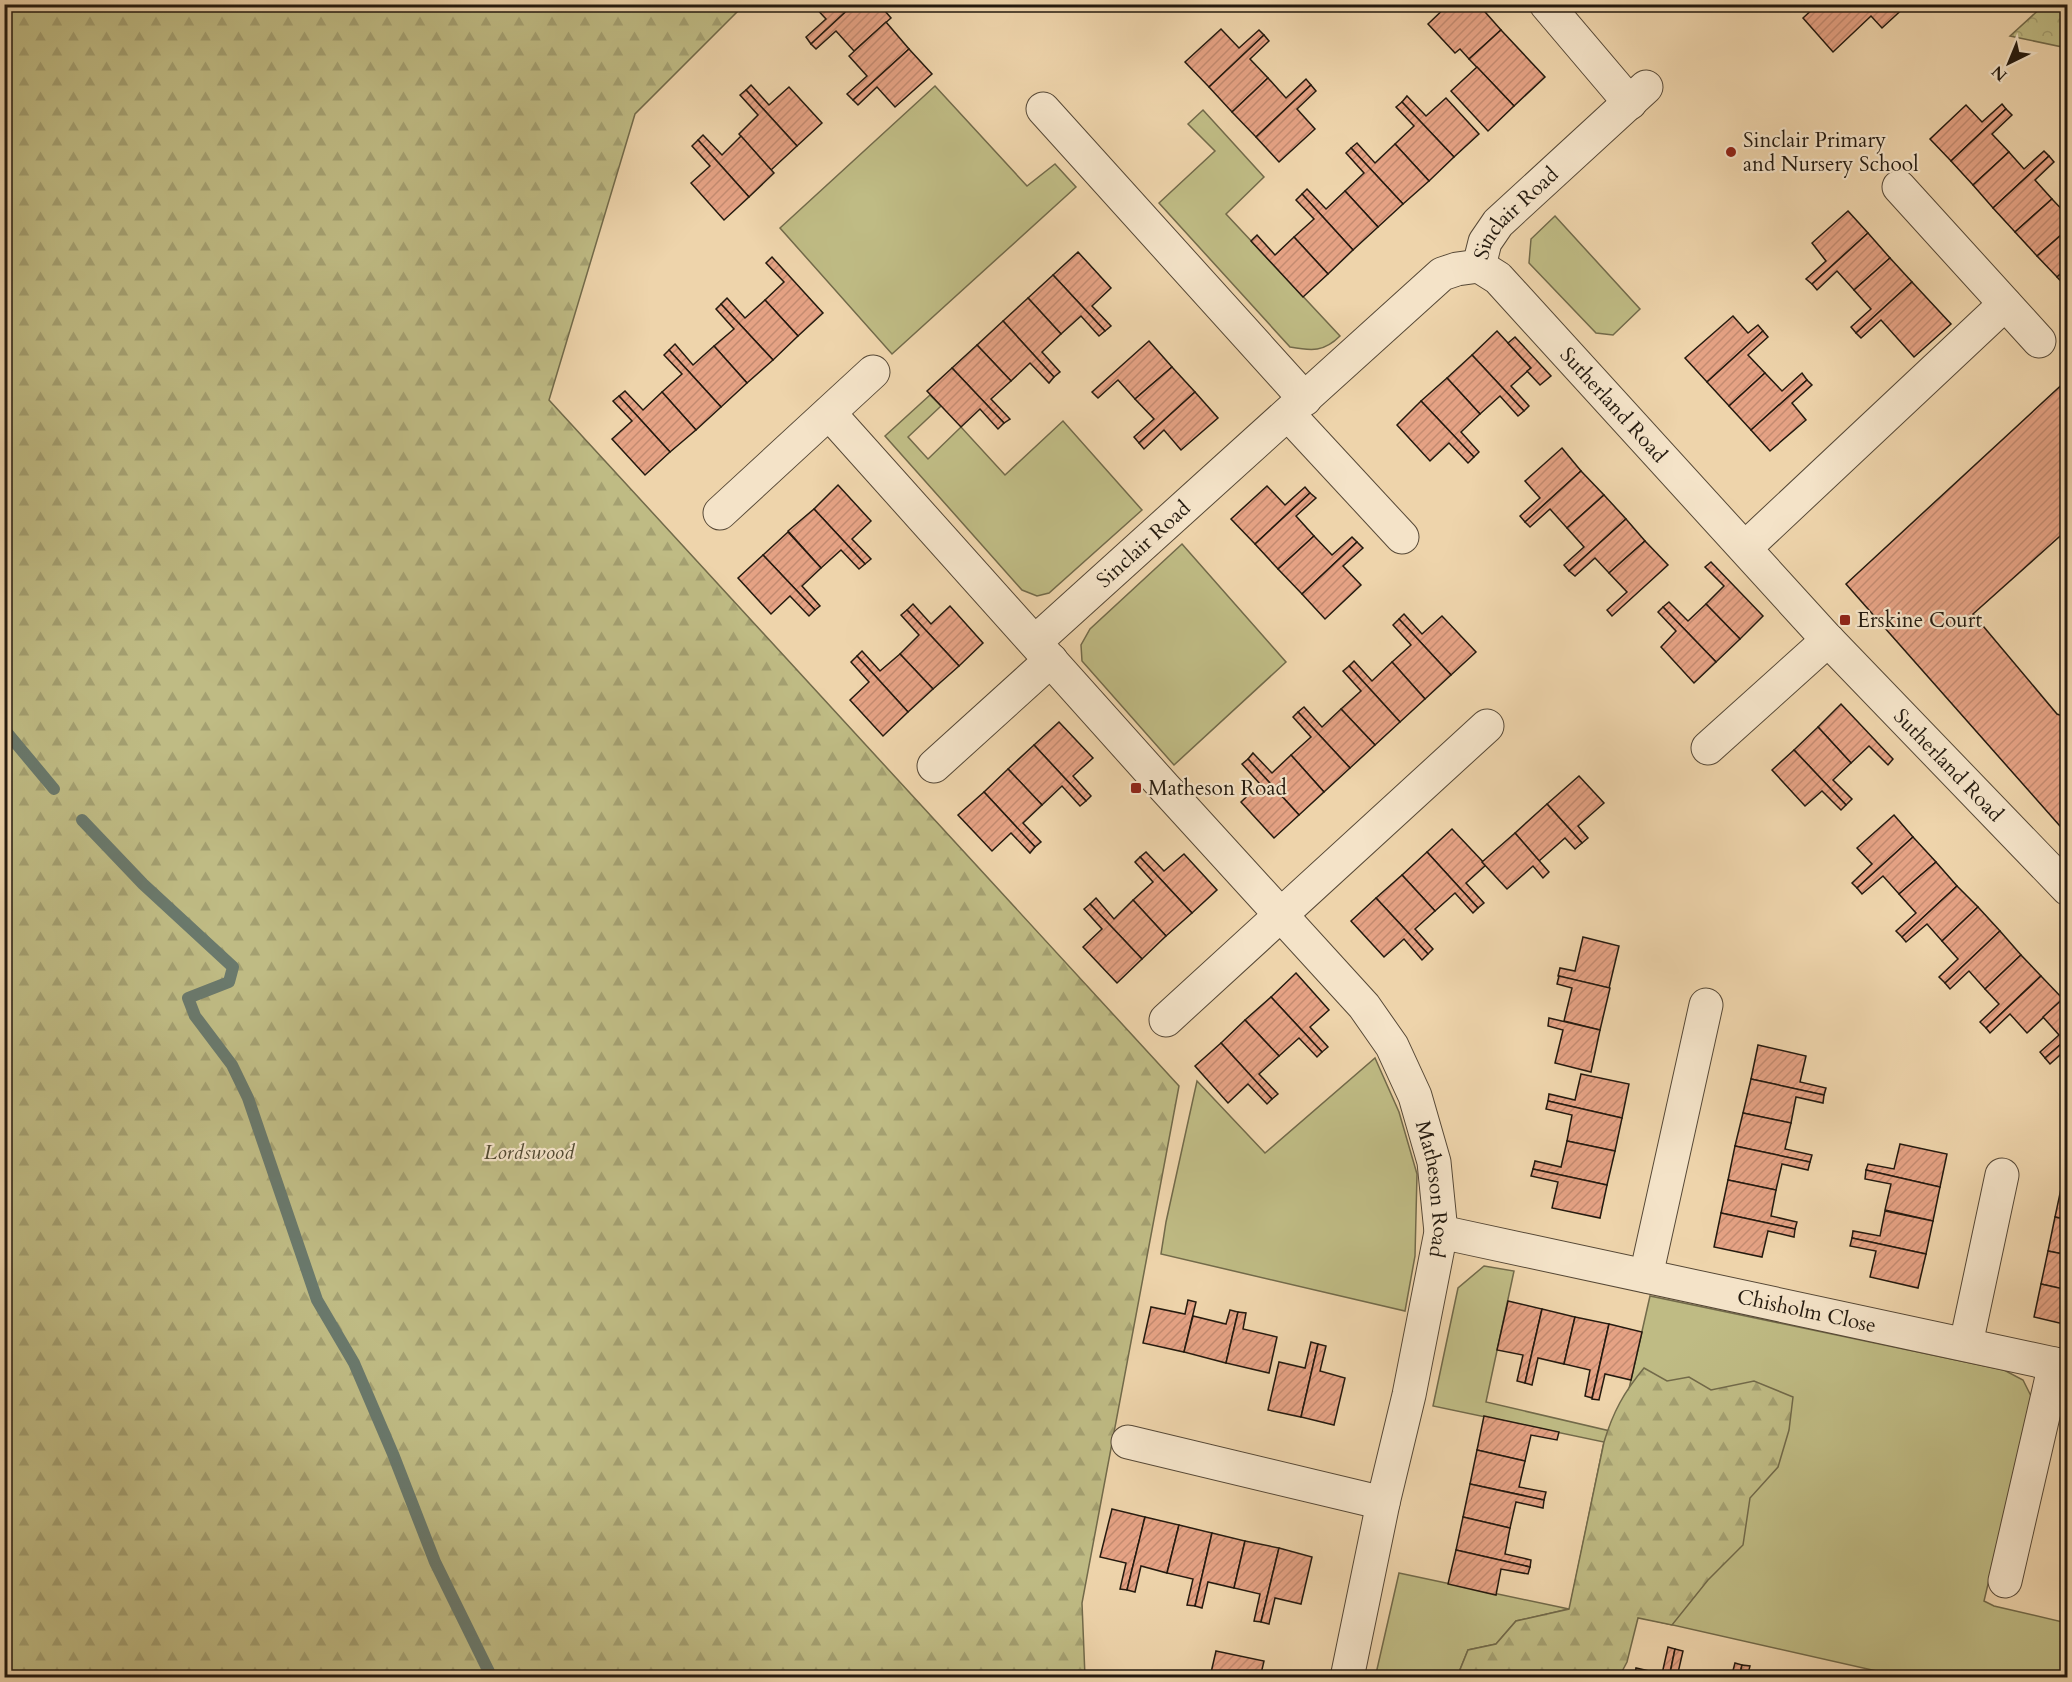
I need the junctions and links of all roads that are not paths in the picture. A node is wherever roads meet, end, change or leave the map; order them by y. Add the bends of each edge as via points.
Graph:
1 (1546, 4) edge
2 (1043, 109) dead end
3 (1899, 188) dead end
4 (1479, 266) junction
5 (2005, 304) junction
6 (2039, 341) dead end
7 (873, 372) dead end
8 (1297, 406) junction
9 (829, 413) junction
10 (720, 513) dead end
11 (1402, 537) dead end
12 (1745, 548) junction
13 (1828, 640) junction
14 (1043, 651) junction
15 (1487, 726) dead end
16 (1708, 748) dead end
17 (934, 766) dead end
18 (2067, 890) edge
19 (1281, 915) junction
20 (1706, 1005) dead end
21 (1166, 1020) dead end
22 (2002, 1175) dead end
23 (1441, 1232) junction
24 (1646, 1276) junction
25 (1966, 1344) junction
26 (2061, 1365) edge
27 (1128, 1442) dead end
28 (1383, 1503) junction
29 (2005, 1581) dead end
30 (1347, 1677) edge

1 - 4 street, Sinclair Road via 1638,95 1498,223 1485,242
2 - 8 street
3 - 5 street
4 - 8 street, Sinclair Road via 1442,274
4 - 12 street, Sutherland Road via 1498,278
5 - 6 street
5 - 12 street
7 - 9 street
8 - 11 street
8 - 14 street, Sinclair Road
9 - 10 street
9 - 14 street, Matheson Road
12 - 13 street, Sutherland Road
13 - 16 street
13 - 18 street, Sutherland Road
14 - 17 street
14 - 19 street, Matheson Road
15 - 19 street
19 - 21 street
19 - 23 street, Matheson Road via 1364,1006 1392,1046 1415,1096 1434,1162
20 - 24 street
22 - 25 street
23 - 24 street, Chisholm Close
23 - 28 street, Matheson Road
24 - 25 street, Chisholm Close
25 - 26 street, Chisholm Close
26 - 29 street, Chisholm Close
27 - 28 street
28 - 30 street, Matheson Road

